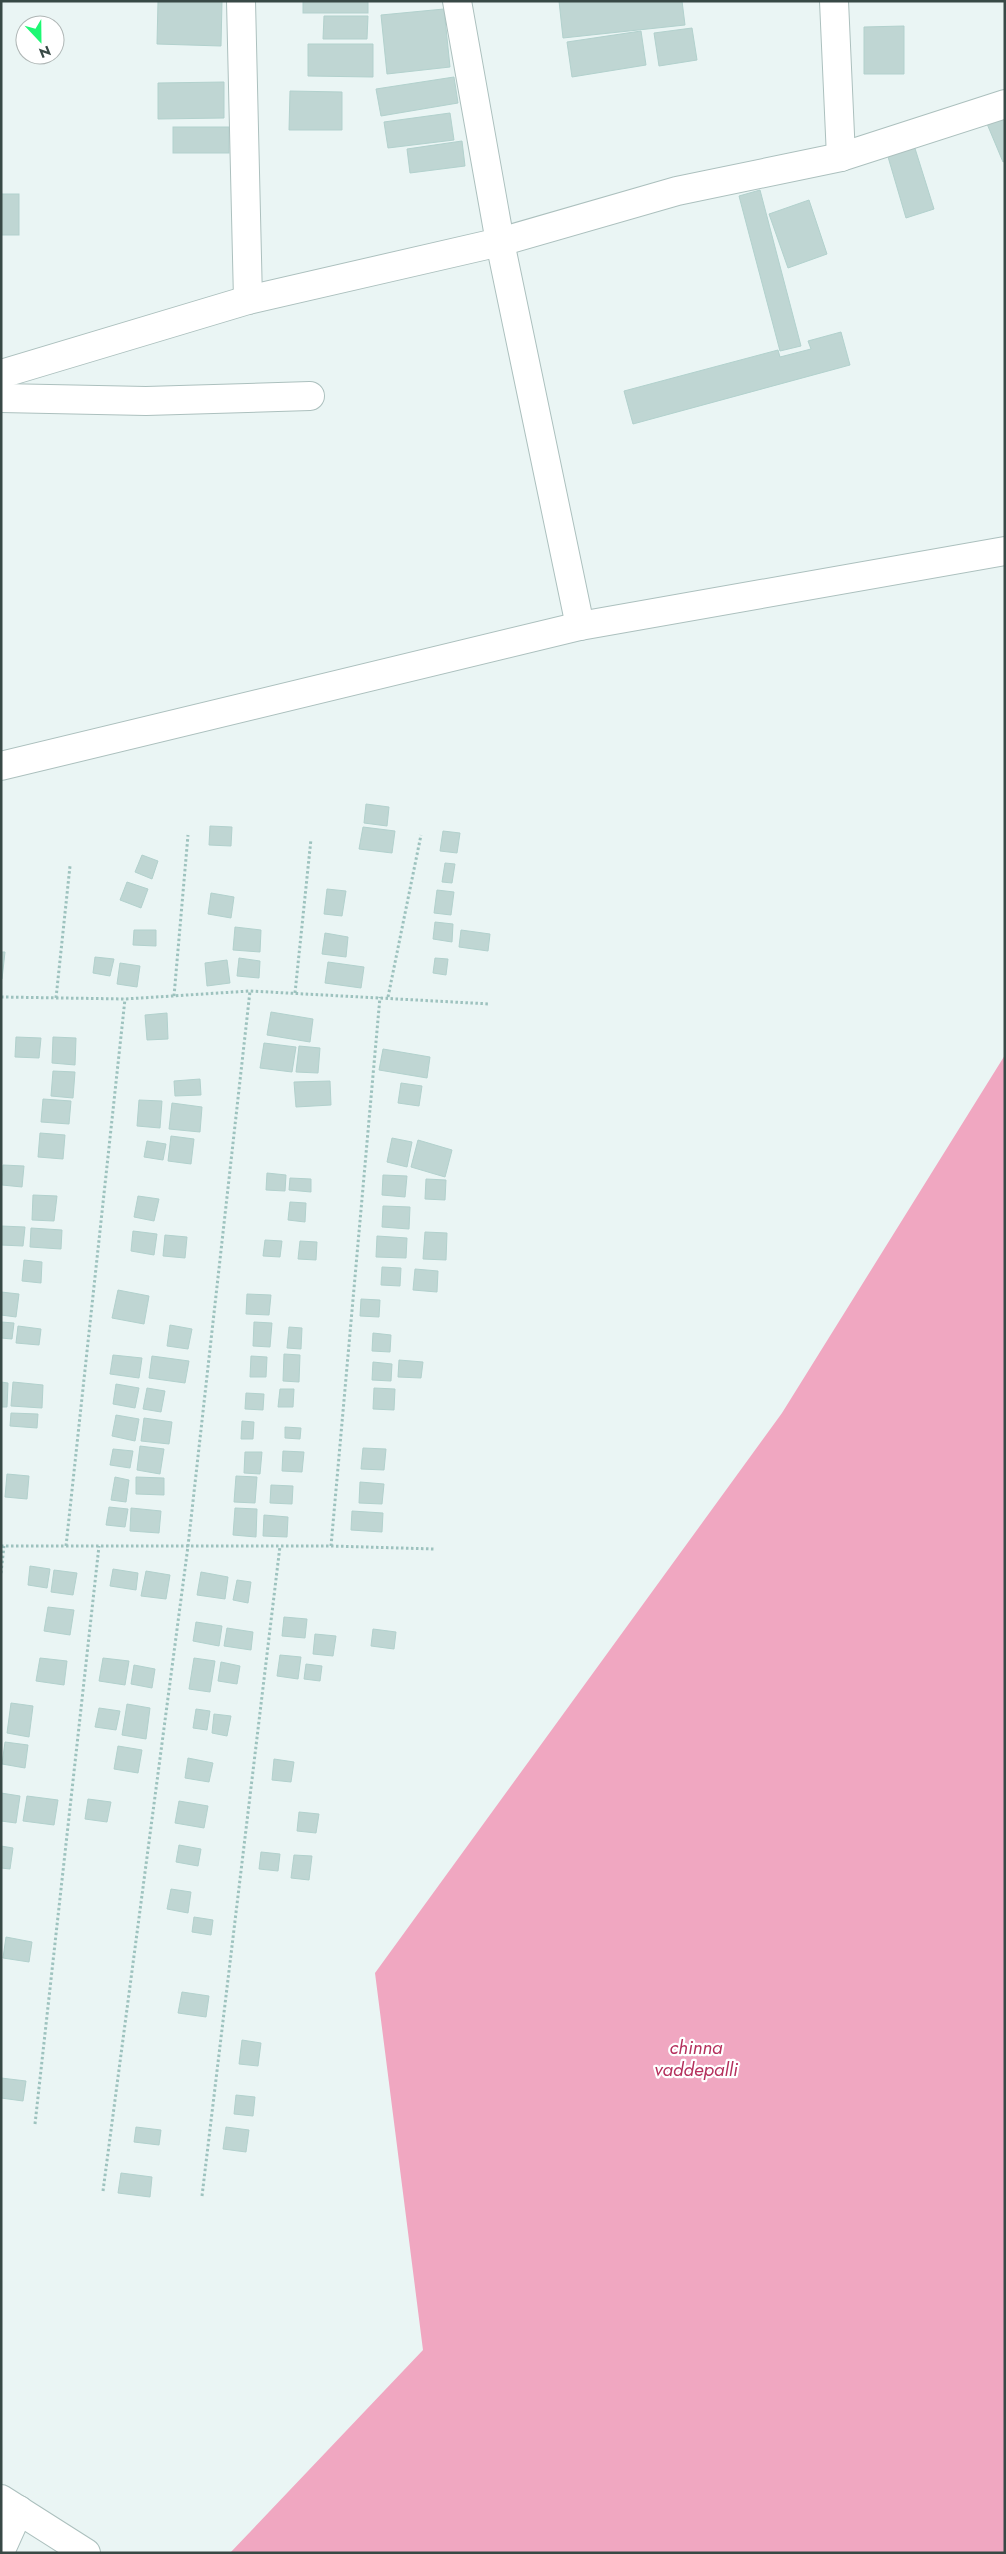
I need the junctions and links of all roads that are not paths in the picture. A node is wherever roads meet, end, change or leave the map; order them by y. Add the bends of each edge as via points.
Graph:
1 (240, 1) edge
2 (457, 1) edge
3 (834, 1) edge
4 (1005, 104) edge
5 (841, 157) junction
6 (500, 242) junction
7 (248, 300) junction
8 (1, 374) edge
9 (310, 396) dead end
10 (1, 398) edge
11 (1005, 550) edge
12 (580, 626) junction
13 (1, 766) edge
14 (10, 2504) edge
15 (1, 2550) edge
16 (86, 2553) edge

1 - 7 street
2 - 6 street
3 - 5 street
4 - 5 street
5 - 6 street via 677,191
6 - 7 street
6 - 12 street
7 - 8 street
9 - 10 street via 146,401
11 - 12 street
12 - 13 street
14 - 15 street
14 - 16 street

